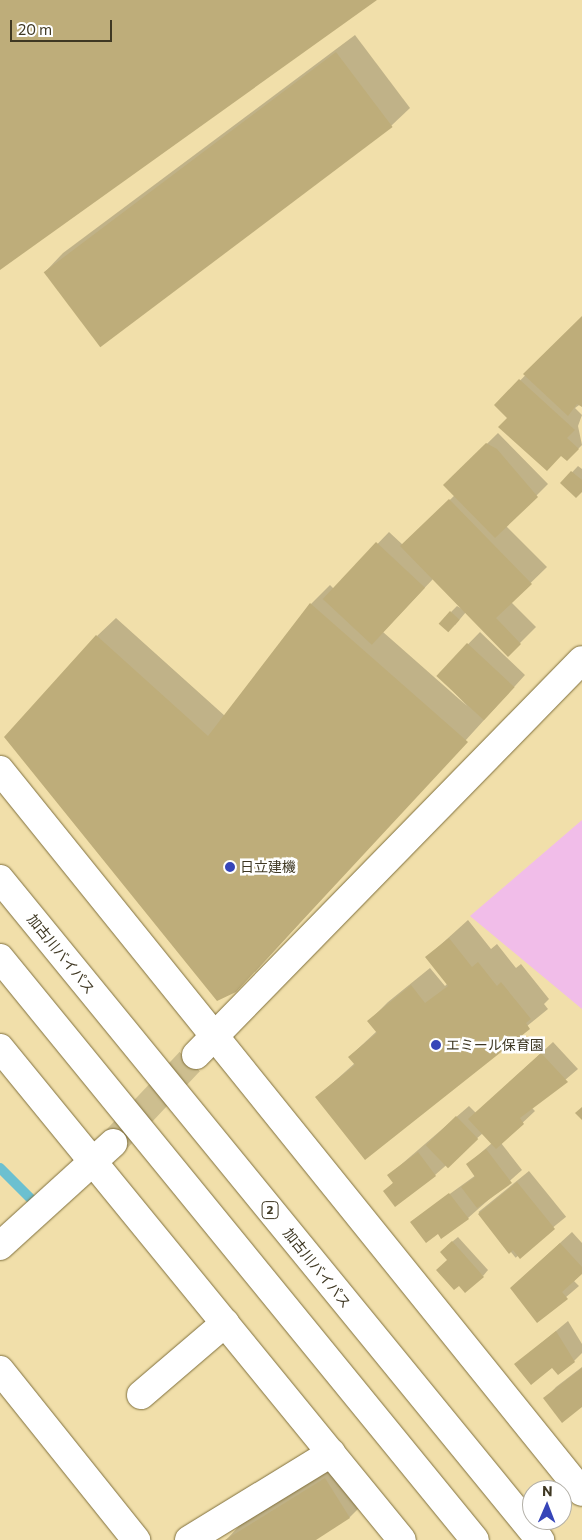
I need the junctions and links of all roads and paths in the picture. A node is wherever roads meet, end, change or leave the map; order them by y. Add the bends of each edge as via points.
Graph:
1 (582, 660) edge
2 (0, 770) edge
3 (0, 879) edge
4 (0, 958) edge
5 (205, 1045) junction
6 (0, 1048) edge
7 (113, 1143) tunnel mouth
8 (92, 1161) junction
9 (0, 1246) edge
10 (225, 1323) junction
11 (0, 1370) edge
12 (140, 1395) dead end
13 (331, 1453) junction
14 (582, 1492) edge
15 (136, 1540) edge
16 (189, 1540) edge
17 (402, 1540) edge
18 (475, 1540) edge
19 (540, 1540) edge

1 - 5 main road
2 - 5 main road
3 - 19 main road, 加古川バイパス / 2
4 - 18 main road
5 - 14 main road
6 - 8 main road
7 - 8 main road
8 - 9 main road
8 - 10 main road
10 - 12 main road
10 - 13 main road
11 - 15 main road
13 - 16 main road
13 - 17 main road

